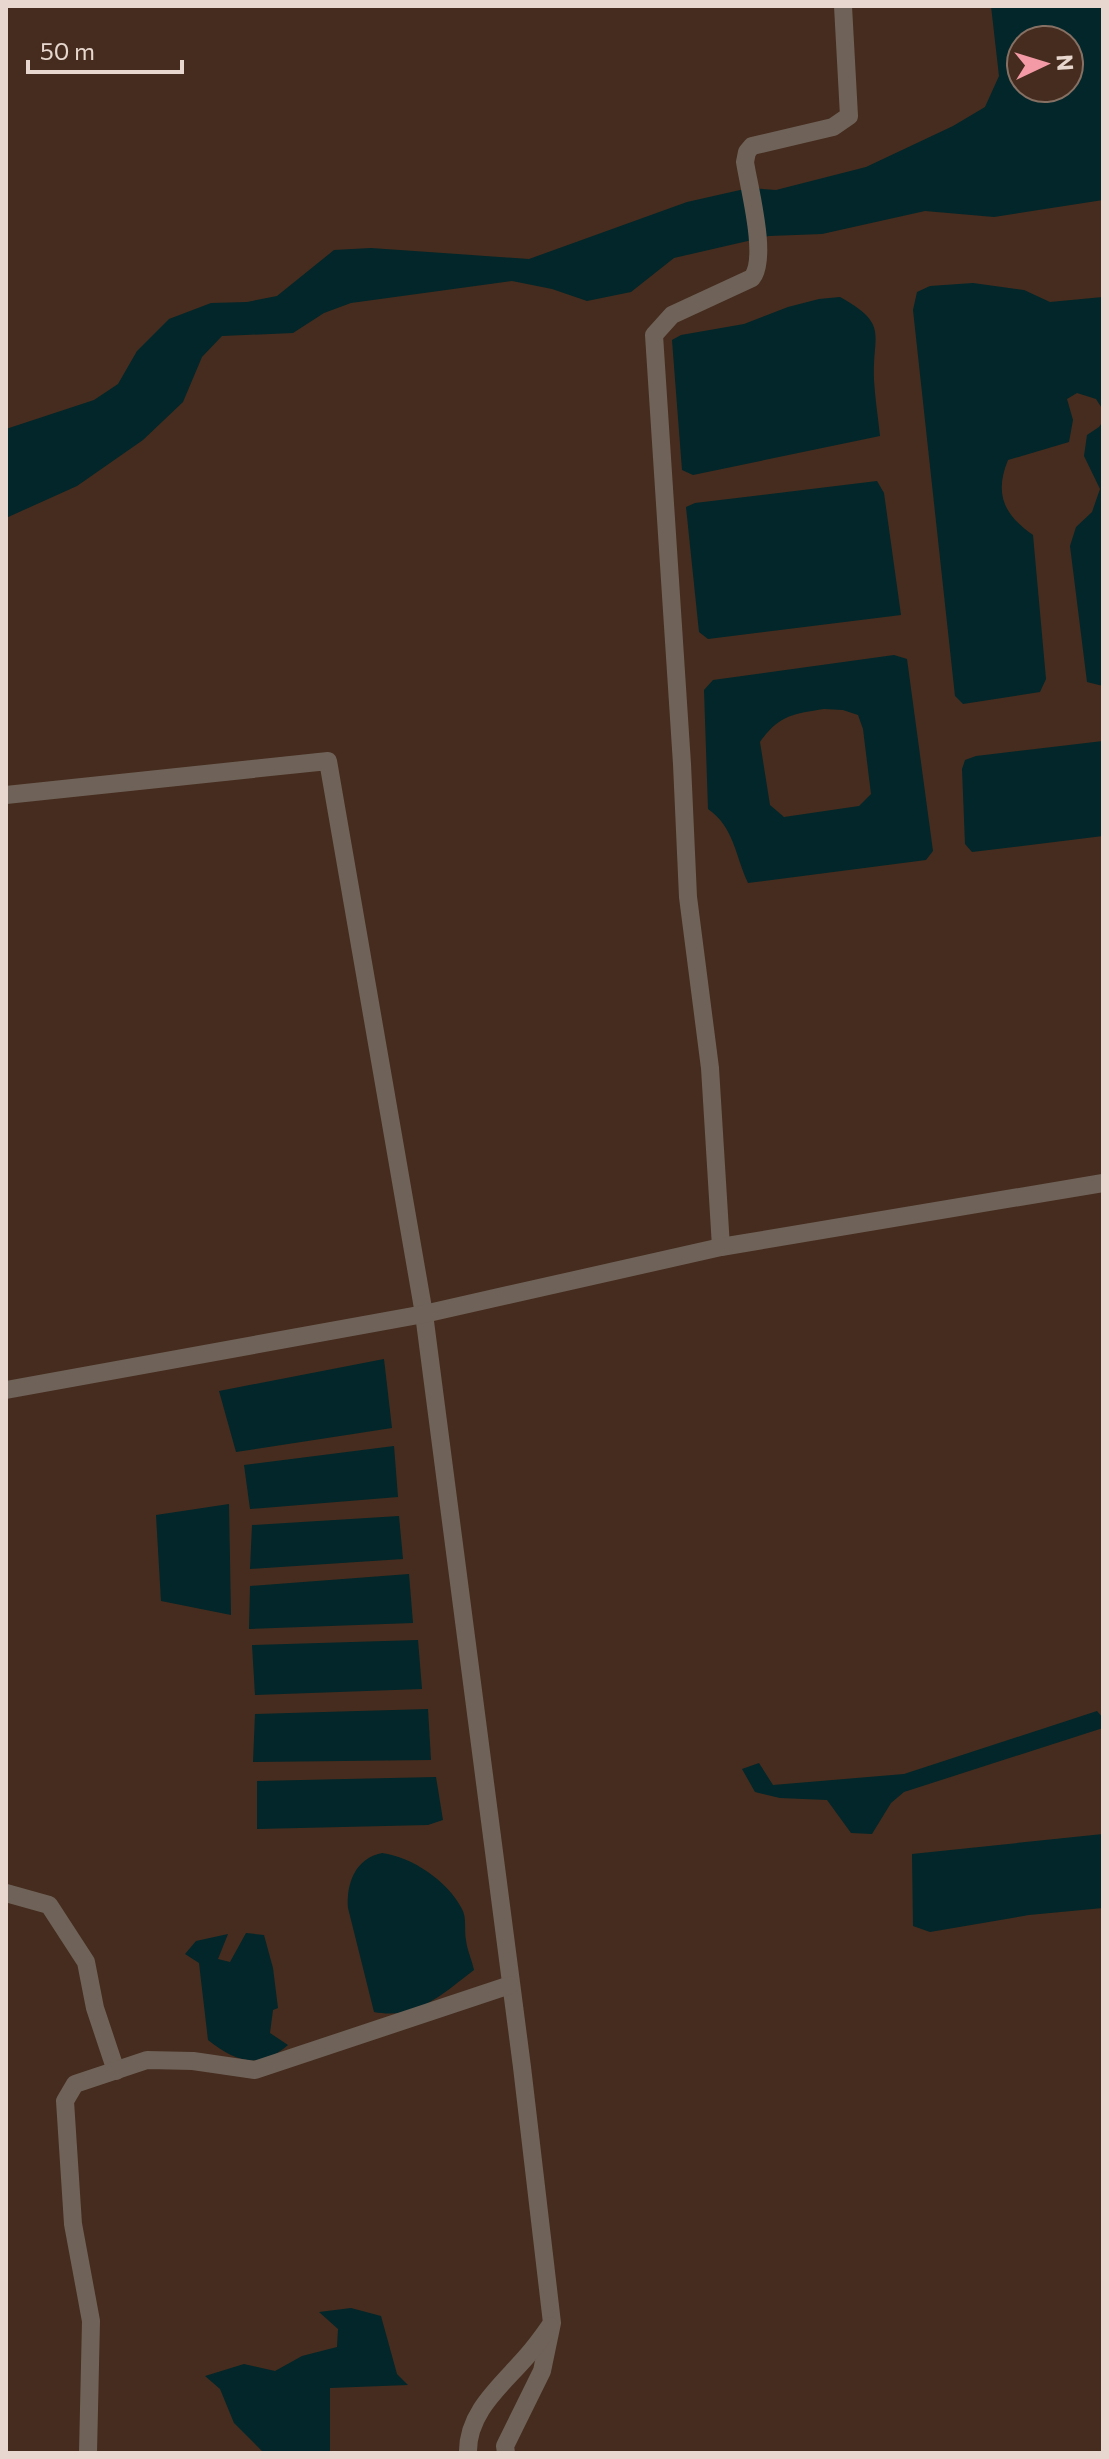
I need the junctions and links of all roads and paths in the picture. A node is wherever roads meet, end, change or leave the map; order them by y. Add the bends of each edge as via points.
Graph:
1 (843, 6) edge
2 (6, 795) edge
3 (1103, 1183) edge
4 (721, 1247) junction
5 (424, 1314) junction
6 (6, 1390) edge
7 (6, 1893) edge
8 (510, 1985) junction
9 (116, 2071) junction
10 (552, 2323) junction
11 (88, 2453) edge
12 (468, 2453) edge
13 (506, 2453) edge

1 - 4 street via 849,116 833,127 752,146 745,162 757,272 672,315 654,335 688,897 710,1068
2 - 5 street via 328,761
3 - 4 street
4 - 5 street
5 - 6 street
5 - 8 street
7 - 9 street via 49,1905 86,1962
8 - 9 street via 255,2070 147,2060
8 - 10 street
9 - 11 street via 75,2084 65,2101 73,2224 91,2321
10 - 12 street via 494,2390 476,2418
10 - 13 street via 542,2371

